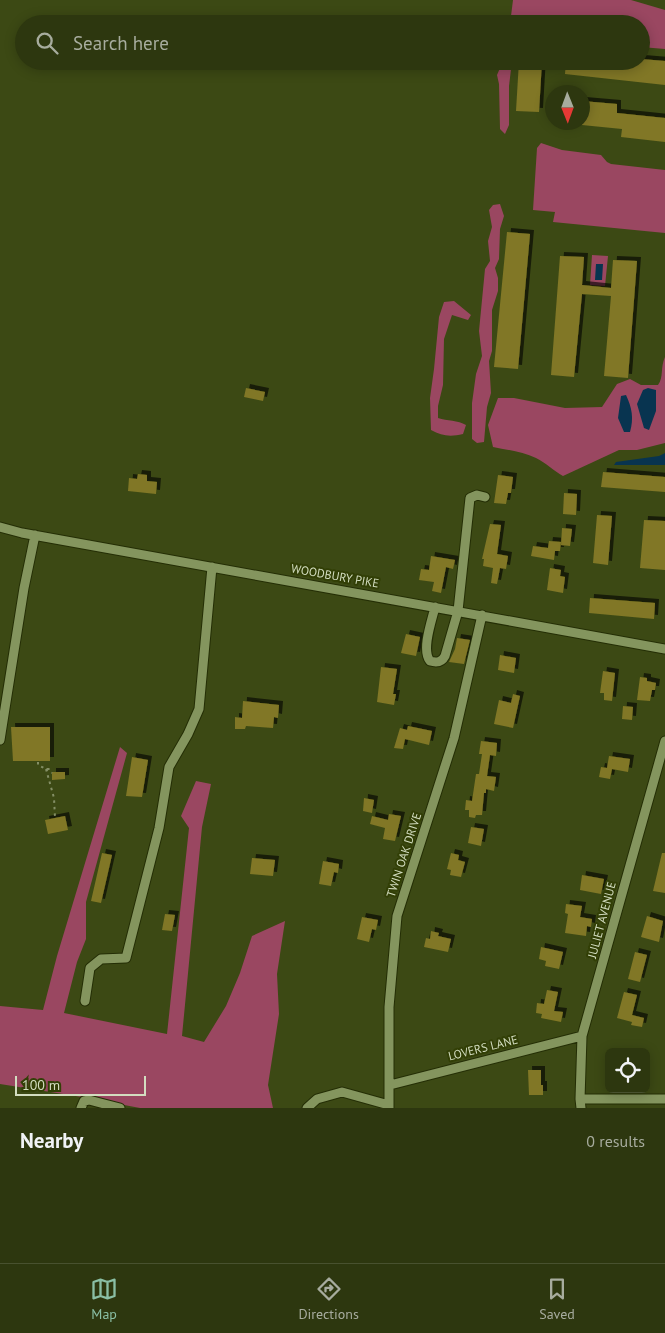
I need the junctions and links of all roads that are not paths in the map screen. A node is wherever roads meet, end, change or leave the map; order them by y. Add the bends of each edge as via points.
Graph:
1 (485, 497) dead end
2 (0, 527) edge
3 (35, 535) junction
4 (212, 567) junction
5 (435, 607) junction
6 (458, 611) junction
7 (482, 615) junction
8 (665, 649) edge
9 (3, 706) edge
10 (0, 740) edge
11 (665, 741) edge
12 (85, 1001) dead end
13 (582, 1036) junction
14 (390, 1085) junction
15 (665, 1099) edge
16 (580, 1103) edge
17 (389, 1106) edge
18 (81, 1108) edge
19 (120, 1108) edge
20 (307, 1108) edge

1 - 6 street via 477,495 470,498
2 - 3 street, WOODBURY PIKE
3 - 4 street, WOODBURY PIKE
3 - 9 street
4 - 5 street, WOODBURY PIKE
4 - 12 street via 199,710 169,767 159,828 126,958 101,959 90,968
5 - 6 street, WOODBURY PIKE
5 - 6 street via 426,652 427,658 434,662 443,660 445,656
6 - 7 street, WOODBURY PIKE
7 - 8 street, WOODBURY PIKE
7 - 14 street, TWIN OAK DRIVE via 454,738 397,916 389,1007
9 - 10 street
11 - 13 street, JULIET AVENUE
13 - 14 street, LOVERS LANE
13 - 16 street, JULIET AVENUE
14 - 17 street, TWIN OAK DRIVE
15 - 16 street
17 - 20 street via 342,1092 317,1099
18 - 19 street via 84,1101 89,1100

